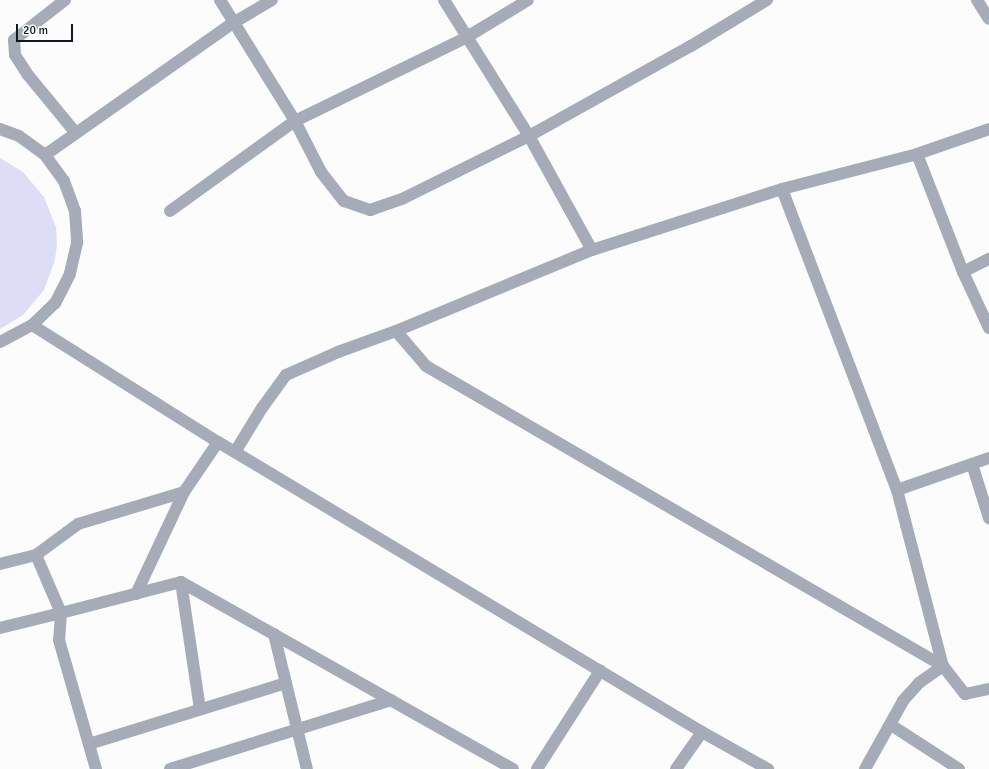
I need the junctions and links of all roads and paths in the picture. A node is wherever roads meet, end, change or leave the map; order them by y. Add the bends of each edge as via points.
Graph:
1 (65, 0) edge
2 (220, 0) edge
3 (272, 0) edge
4 (444, 0) edge
5 (528, 0) edge
6 (767, 0) edge
7 (976, 0) edge
8 (989, 19) edge
9 (233, 23) junction
10 (467, 37) junction
11 (294, 121) junction
12 (0, 129) edge
13 (989, 129) edge
14 (75, 132) junction
15 (528, 136) junction
16 (917, 154) junction
17 (45, 155) junction
18 (782, 189) junction
19 (170, 211) dead end
20 (592, 250) junction
21 (989, 259) edge
22 (963, 272) junction
23 (32, 326) junction
24 (989, 328) edge
25 (396, 331) junction
26 (0, 342) edge
27 (218, 442) junction
28 (235, 452) junction
29 (989, 458) edge
30 (972, 464) junction
31 (897, 490) junction
32 (184, 492) junction
33 (989, 518) edge
34 (36, 555) junction
35 (0, 564) edge
36 (181, 582) junction
37 (136, 594) junction
38 (61, 613) junction
39 (0, 628) edge
40 (274, 634) junction
41 (943, 666) junction
42 (600, 671) junction
43 (286, 683) junction
44 (989, 689) edge
45 (391, 700) junction
46 (200, 709) junction
47 (891, 725) junction
48 (296, 730) junction
49 (702, 732) junction
50 (89, 744) junction
51 (96, 769) edge
52 (170, 769) edge
53 (306, 769) edge
54 (512, 769) edge
55 (537, 769) edge
56 (676, 769) edge
57 (768, 769) edge
58 (865, 769) edge
59 (959, 769) edge

1 - 14 street via 14,40 15,55 28,76
2 - 9 street
3 - 9 street
4 - 10 street
5 - 10 street
6 - 15 street
7 - 8 street
9 - 11 street
9 - 14 street
10 - 11 street
10 - 15 street
11 - 15 street via 321,172 344,201 370,210 402,199
11 - 19 street
12 - 17 street via 19,136
13 - 16 street
14 - 17 street
15 - 20 street
16 - 18 street
16 - 22 street
17 - 23 street via 64,181 75,211 77,243 70,274 55,303
18 - 20 street
18 - 31 street
20 - 25 street
21 - 22 street
22 - 24 street
23 - 26 street
23 - 27 street
25 - 28 street via 338,352 286,375
25 - 41 street via 426,366
27 - 28 street
27 - 32 street
28 - 42 street
29 - 30 street
30 - 31 street
30 - 33 street
31 - 41 street
32 - 34 street via 78,524
32 - 37 street
34 - 35 street
34 - 38 street
36 - 37 street
36 - 40 street
36 - 46 street
37 - 38 street
38 - 39 street
38 - 50 street via 59,640
40 - 43 street
40 - 45 street
41 - 44 street via 965,694
41 - 47 street via 919,683 903,701
42 - 49 street
42 - 55 street
43 - 46 street
43 - 48 street
45 - 48 street
45 - 54 street
46 - 50 street
47 - 58 street
47 - 59 street
48 - 52 street
48 - 53 street
49 - 56 street
49 - 57 street
50 - 51 street

